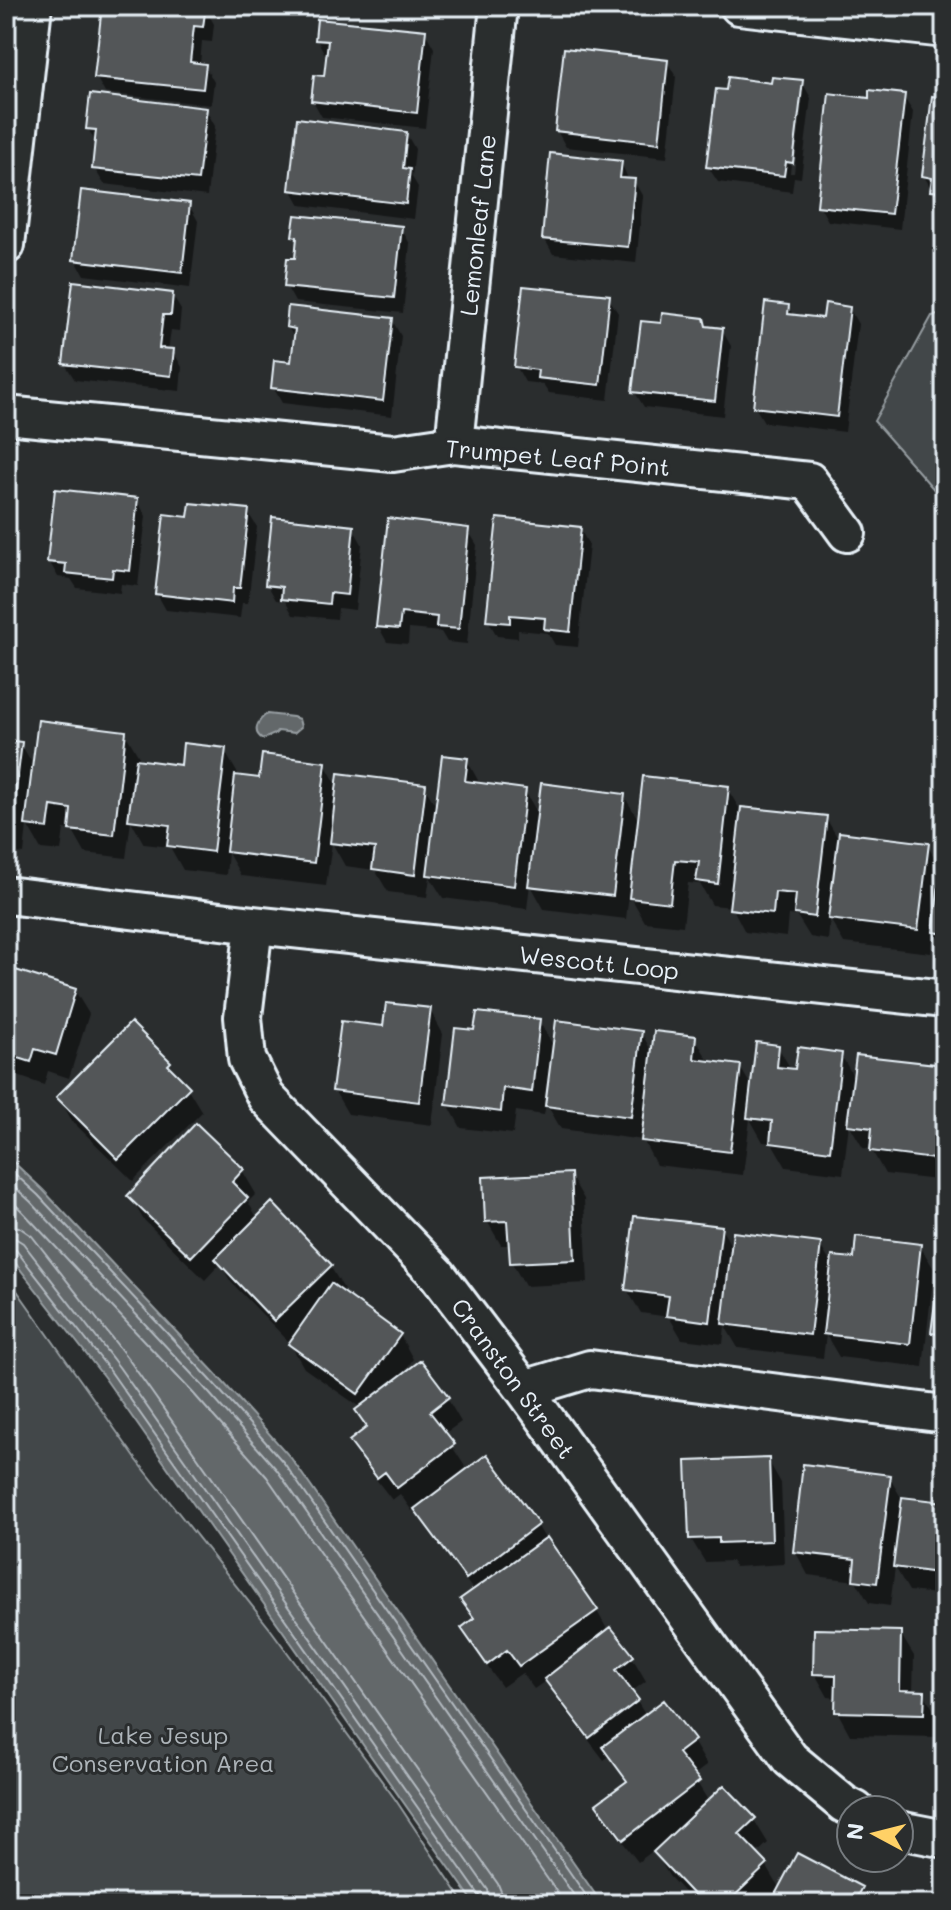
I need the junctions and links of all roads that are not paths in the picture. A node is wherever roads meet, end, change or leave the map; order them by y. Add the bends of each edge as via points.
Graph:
1 (33, 6) edge
2 (499, 6) edge
3 (739, 6) edge
4 (945, 29) edge
5 (6, 245) edge
6 (6, 415) edge
7 (454, 444) junction
8 (847, 533) dead end
9 (6, 895) edge
10 (254, 925) junction
11 (945, 999) edge
12 (524, 1389) junction
13 (945, 1414) edge
14 (835, 1796) edge
15 (915, 1833) edge
16 (945, 1839) edge

1 - 5 street
2 - 7 street, Lemonleaf Lane
3 - 4 street
6 - 7 street, Trumpet Leaf Point via 393,453
7 - 8 street, Trumpet Leaf Point via 809,481
9 - 10 street, Wescott Loop
10 - 11 street, Wescott Loop
10 - 12 street, Cranston Street via 243,1017 247,1059 266,1097 437,1274
12 - 13 street via 590,1369
12 - 14 street, Cranston Street via 790,1759
15 - 16 street

